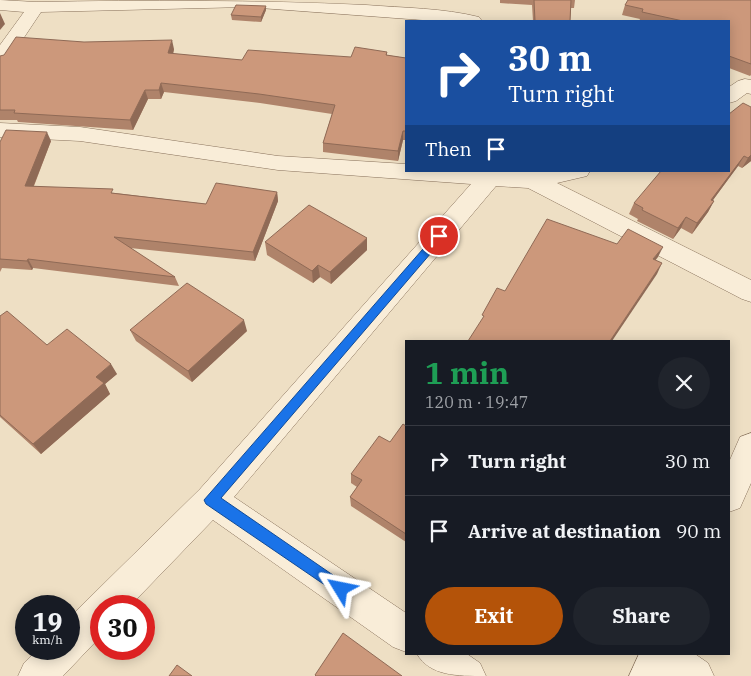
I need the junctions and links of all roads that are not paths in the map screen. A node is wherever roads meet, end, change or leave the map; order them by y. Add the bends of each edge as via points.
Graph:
1 (0, 5) edge
2 (36, 7) junction
3 (437, 8) edge
4 (470, 20) edge
5 (0, 59) edge
6 (741, 84) edge
7 (730, 96) edge
8 (0, 130) edge
9 (405, 172) edge
10 (410, 172) edge
11 (574, 172) edge
12 (490, 178) junction
13 (532, 180) junction
14 (751, 292) edge
15 (751, 447) edge
16 (730, 495) edge
17 (211, 500) junction
18 (117, 595) edge
19 (90, 622) edge
20 (80, 633) edge
21 (405, 633) edge
22 (436, 655) edge
23 (658, 655) edge
24 (665, 655) edge
25 (53, 660) edge
26 (37, 676) edge
27 (467, 676) edge
28 (648, 676) edge
29 (695, 676) edge

1 - 2 street
2 - 3 street via 246,2
2 - 5 street
3 - 4 street
6 - 7 street
8 - 9 street via 80,134 278,162
10 - 12 street
11 - 13 street
12 - 13 street
12 - 17 street
13 - 14 street
15 - 16 street
17 - 18 street
17 - 21 street
19 - 20 street
22 - 27 street
23 - 28 street
24 - 29 street
25 - 26 street

